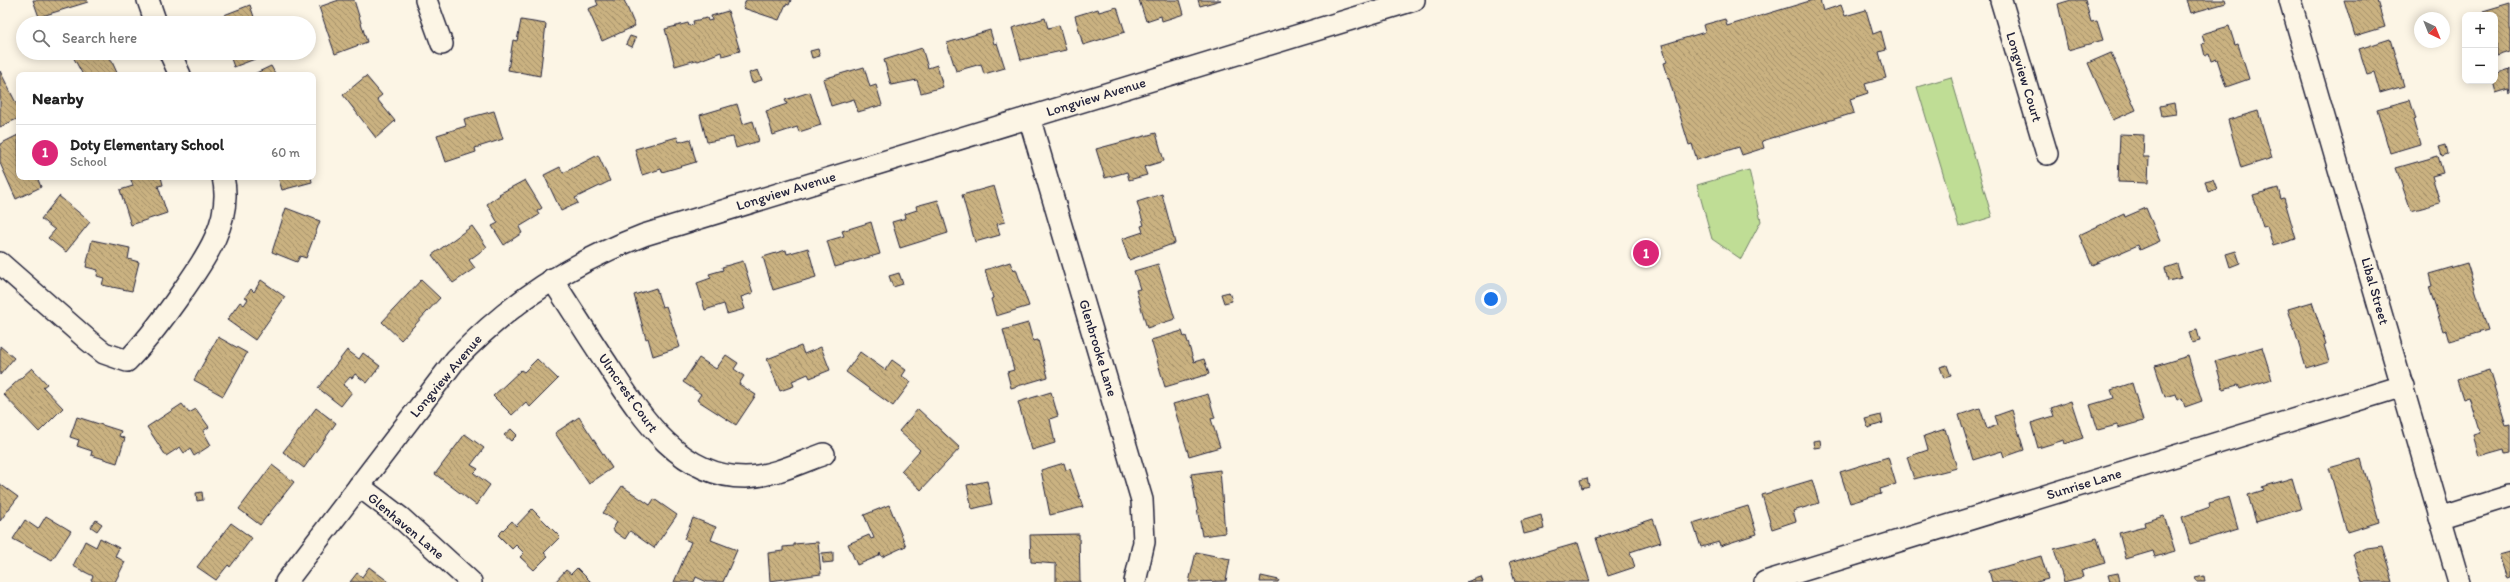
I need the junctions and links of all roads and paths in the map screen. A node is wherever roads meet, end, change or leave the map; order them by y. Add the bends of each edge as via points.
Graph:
1 (148, 0) edge
2 (426, 0) edge
3 (1414, 0) edge
4 (2001, 0) edge
5 (2290, 0) edge
6 (154, 16) edge
7 (442, 44) dead end
8 (173, 60) edge
9 (179, 72) edge
10 (1030, 117) junction
11 (2047, 154) dead end
12 (223, 180) edge
13 (0, 263) edge
14 (552, 279) junction
15 (2403, 386) junction
16 (824, 454) dead end
17 (359, 486) junction
18 (2510, 496) edge
19 (2440, 518) junction
20 (286, 582) edge
21 (471, 582) edge
22 (1135, 582) edge
23 (1765, 582) edge
24 (2459, 582) edge

1 - 6 street
2 - 7 street
3 - 10 street, Longview Avenue
4 - 11 street, Longview Court
5 - 15 street, Libal Street
8 - 9 street
10 - 14 street, Longview Avenue via 644,235 591,257
10 - 22 street, Glenbrooke Lane via 1142,500 1144,542
12 - 13 street via 224,213 208,252 144,344 127,361 99,349
14 - 16 street, Ulmcrest Court via 645,422 673,449 693,462 709,470 745,477 766,476
14 - 17 street, Longview Avenue via 516,303 484,330 456,359
15 - 19 street, Libal Street
15 - 23 street, Sunrise Lane
17 - 20 street, Longview Avenue
17 - 21 street, Glenhaven Lane via 401,518
18 - 19 street
19 - 24 street, Libal Street

